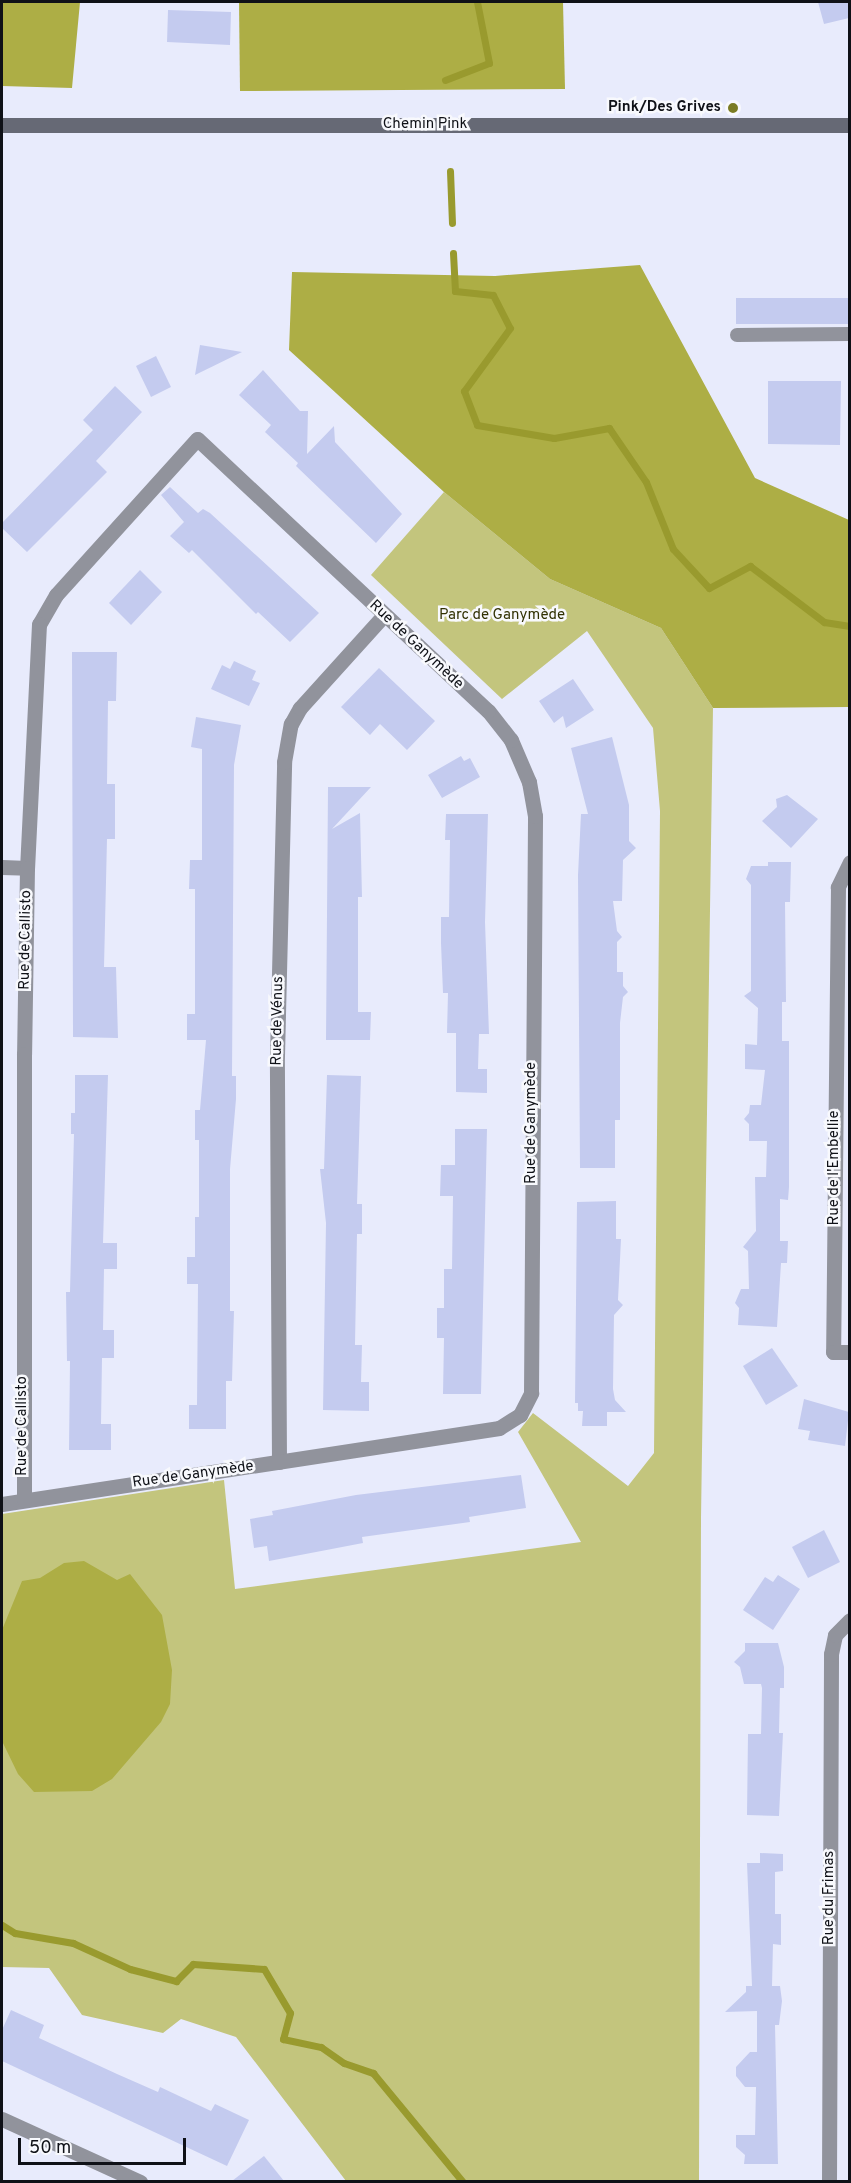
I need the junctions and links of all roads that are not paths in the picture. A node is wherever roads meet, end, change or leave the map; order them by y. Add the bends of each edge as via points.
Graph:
1 (2, 125) edge
2 (849, 125) edge
3 (849, 334) edge
4 (737, 335) dead end
5 (197, 439) joint
6 (384, 615) junction
7 (849, 862) edge
8 (2, 867) edge
9 (27, 868) junction
10 (849, 1352) edge
11 (279, 1462) junction
12 (24, 1500) junction
13 (2, 1504) edge
14 (849, 1620) edge
15 (2, 2119) edge
16 (140, 2181) edge
17 (829, 2181) edge

1 - 2 main road, Chemin Pink
3 - 4 lane
5 - 6 street, Rue de Ganymède
5 - 9 street, Rue de Callisto via 56,595 39,624
6 - 11 street, Rue de Vénus via 300,708 291,724 284,762 277,1055
6 - 11 street, Rue de Ganymède via 501,726 521,760 533,797 531,1393 520,1415 499,1428
7 - 10 street, Rue de l'Embellie via 837,887 834,1352
8 - 9 street
9 - 12 street, Rue de Callisto
11 - 12 street, Rue de Ganymède
12 - 13 street, Rue de Ganymède
14 - 17 street, Rue du Frimas via 835,1635 831,1654
15 - 16 street

